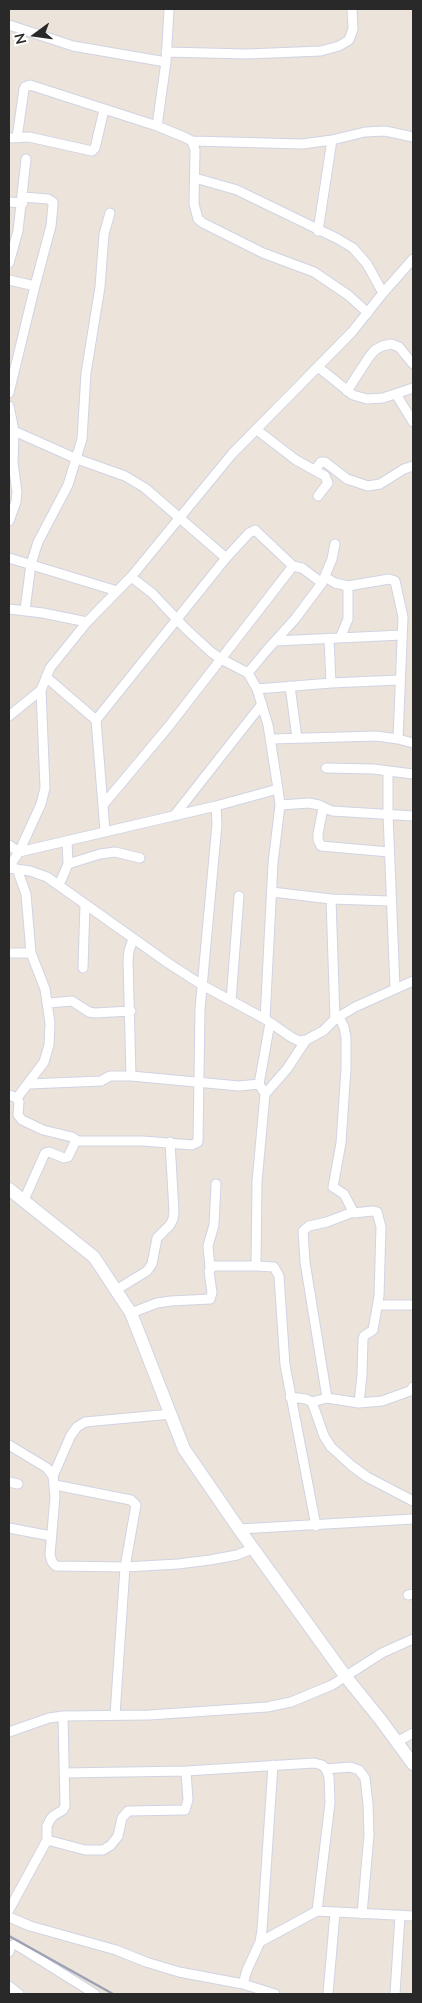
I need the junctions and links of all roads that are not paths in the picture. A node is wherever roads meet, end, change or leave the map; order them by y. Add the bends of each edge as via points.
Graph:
1 (169, 9) edge
2 (352, 9) edge
3 (9, 25) edge
4 (166, 57) junction
5 (104, 110) junction
6 (157, 126) junction
7 (413, 137) edge
8 (13, 138) edge
9 (332, 140) junction
10 (192, 141) junction
11 (26, 159) dead end
12 (195, 178) junction
13 (23, 200) junction
14 (9, 202) edge
15 (110, 213) dead end
16 (14, 230) edge
17 (318, 231) junction
18 (413, 259) edge
19 (9, 263) edge
20 (9, 280) edge
21 (34, 286) junction
22 (383, 293) junction
23 (368, 313) junction
24 (413, 364) edge
25 (318, 367) junction
26 (413, 388) edge
27 (347, 390) junction
28 (9, 393) edge
29 (396, 394) junction
30 (9, 406) edge
31 (413, 422) edge
32 (257, 430) junction
33 (14, 431) junction
34 (77, 459) junction
35 (413, 466) edge
36 (315, 470) junction
37 (318, 496) dead end
38 (180, 518) junction
39 (9, 522) edge
40 (335, 544) dead end
41 (9, 558) edge
42 (226, 558) junction
43 (31, 564) junction
44 (293, 566) junction
45 (131, 577) junction
46 (323, 580) junction
47 (348, 586) junction
48 (117, 591) junction
49 (9, 609) edge
50 (25, 610) junction
51 (177, 618) junction
52 (86, 622) junction
53 (402, 635) junction
54 (340, 638) junction
55 (329, 639) junction
56 (275, 641) junction
57 (221, 659) junction
58 (248, 673) junction
59 (46, 677) junction
60 (399, 680) junction
61 (331, 683) junction
62 (290, 686) junction
63 (257, 689) junction
64 (41, 690) junction
65 (262, 704) junction
66 (9, 716) edge
67 (96, 720) junction
68 (297, 738) junction
69 (272, 739) junction
70 (398, 739) junction
71 (413, 743) edge
72 (326, 768) dead end
73 (388, 771) junction
74 (413, 774) edge
75 (278, 789) junction
76 (103, 805) junction
77 (280, 805) junction
78 (216, 806) junction
79 (323, 808) junction
80 (388, 814) junction
81 (174, 816) junction
82 (413, 816) edge
83 (106, 831) junction
84 (67, 841) junction
85 (9, 844) edge
86 (19, 852) junction
87 (389, 852) junction
88 (140, 858) dead end
89 (68, 864) junction
90 (11, 868) edge
91 (59, 885) junction
92 (272, 892) junction
93 (239, 896) dead end
94 (331, 899) junction
95 (390, 901) junction
96 (85, 904) junction
97 (133, 939) junction
98 (9, 953) edge
99 (31, 953) junction
100 (83, 968) dead end
101 (413, 981) edge
102 (202, 985) junction
103 (395, 988) junction
104 (231, 1001) junction
105 (49, 1003) junction
106 (131, 1010) junction
107 (337, 1018) junction
108 (267, 1021) junction
109 (306, 1040) junction
110 (131, 1076) junction
111 (199, 1082) junction
112 (29, 1084) junction
113 (259, 1084) junction
114 (265, 1094) junction
115 (13, 1097) edge
116 (78, 1141) junction
117 (170, 1142) junction
118 (216, 1184) dead end
119 (9, 1189) edge
120 (24, 1200) junction
121 (353, 1212) junction
122 (256, 1266) junction
123 (210, 1268) junction
124 (116, 1290) junction
125 (378, 1305) junction
126 (413, 1305) edge
127 (131, 1313) junction
128 (413, 1387) edge
129 (290, 1398) junction
130 (327, 1398) junction
131 (312, 1402) junction
132 (359, 1403) junction
133 (171, 1414) junction
134 (9, 1445) edge
135 (54, 1481) junction
136 (413, 1501) edge
137 (413, 1519) edge
138 (316, 1526) junction
139 (9, 1528) edge
140 (238, 1529) junction
141 (51, 1536) junction
142 (252, 1549) junction
143 (126, 1567) junction
144 (413, 1639) edge
145 (346, 1678) junction
146 (115, 1715) junction
147 (62, 1716) junction
148 (9, 1732) edge
149 (413, 1733) edge
150 (397, 1742) junction
151 (413, 1764) edge
152 (273, 1765) junction
153 (326, 1769) junction
154 (186, 1771) junction
155 (64, 1773) junction
156 (47, 1840) junction
157 (9, 1910) edge
158 (317, 1911) junction
159 (335, 1912) junction
160 (362, 1914) junction
161 (400, 1915) junction
162 (9, 1916) edge
163 (413, 1916) edge
164 (260, 1942) junction
165 (9, 1952) edge
166 (243, 1984) junction
167 (9, 1986) edge
168 (19, 1994) edge
169 (95, 1994) edge
170 (275, 1994) edge
171 (328, 1994) edge
172 (395, 1994) edge

1 - 4 street
2 - 4 street via 353,29 349,40 321,51
3 - 4 street via 73,46
4 - 6 street
5 - 6 street
5 - 8 street via 94,151 29,137
5 - 8 street via 27,86
6 - 10 street
7 - 9 street via 365,132
9 - 10 street via 302,144
9 - 17 street
10 - 12 street
11 - 13 street
12 - 17 street via 237,190
12 - 23 street via 195,212 203,223 263,253 314,272
13 - 14 street
13 - 16 street
13 - 21 street via 48,199 53,202 51,226
15 - 34 street via 104,234 100,287 86,373 82,439
16 - 19 street
17 - 22 street via 353,248 367,264
18 - 22 street
20 - 21 street
21 - 28 street
22 - 23 street
23 - 25 street
24 - 27 street via 399,347 391,344 382,346 369,357
25 - 27 street
25 - 32 street
26 - 29 street
27 - 29 street via 367,399
29 - 31 street
30 - 33 street
32 - 36 street via 296,460
32 - 38 street via 232,454
33 - 34 street
33 - 39 street via 16,502
34 - 38 street via 125,476 145,488
34 - 43 street
35 - 36 street via 380,484 368,486 347,480 325,462
36 - 37 street via 328,480
38 - 42 street
38 - 45 street
40 - 46 street
41 - 43 street
42 - 44 street via 255,530
42 - 51 street
43 - 48 street
43 - 50 street
44 - 46 street
44 - 57 street
45 - 48 street
45 - 51 street
46 - 47 street
46 - 56 street via 296,619
47 - 53 street via 394,579 402,608
47 - 54 street via 348,619
48 - 52 street
49 - 50 street
50 - 52 street
51 - 57 street
51 - 67 street
52 - 59 street
53 - 54 street
53 - 60 street
54 - 55 street
55 - 56 street
55 - 61 street
56 - 58 street
57 - 58 street
57 - 76 street
58 - 63 street
59 - 64 street
59 - 67 street
60 - 61 street
60 - 70 street
61 - 62 street
62 - 63 street
62 - 68 street
63 - 65 street
64 - 66 street
64 - 86 street via 46,788
65 - 69 street
65 - 81 street
67 - 76 street
68 - 69 street
68 - 70 street via 349,735
69 - 75 street
70 - 71 street
72 - 73 street
73 - 74 street
73 - 80 street
75 - 77 street
75 - 78 street
76 - 83 street
77 - 79 street via 309,803
77 - 92 street
78 - 81 street
78 - 102 street
79 - 80 street via 332,812
79 - 87 street via 318,834 321,846
80 - 82 street
80 - 87 street
81 - 83 street
83 - 84 street
84 - 86 street
84 - 89 street
85 - 86 street
86 - 90 street
87 - 95 street
88 - 89 street via 115,852
89 - 91 street
90 - 91 street via 47,877
90 - 99 street via 26,894
91 - 96 street
92 - 94 street
92 - 108 street
93 - 104 street
94 - 95 street
94 - 107 street
95 - 103 street
96 - 97 street
96 - 100 street
97 - 102 street
97 - 106 street via 128,960
98 - 99 street
99 - 105 street
101 - 103 street
102 - 104 street
102 - 111 street
103 - 107 street
104 - 108 street
105 - 106 street via 72,1001 95,1013
105 - 112 street via 49,1045 44,1062
106 - 110 street
107 - 109 street
107 - 121 street via 344,1027 346,1038 346,1068 341,1143 334,1187 344,1194
108 - 109 street via 299,1041
108 - 113 street
109 - 114 street
110 - 111 street
110 - 112 street via 110,1076 101,1081
111 - 113 street via 239,1086
111 - 117 street via 198,1142 192,1145
112 - 115 street
113 - 114 street
114 - 122 street via 257,1182
115 - 116 street via 19,1102 18,1116 22,1120
116 - 117 street
116 - 120 street via 68,1157 45,1153
117 - 124 street via 173,1219 157,1238 152,1264
118 - 123 street via 214,1225 208,1246
119 - 120 main road
120 - 124 main road via 94,1257
121 - 125 street via 372,1211 379,1217 381,1280
121 - 130 street via 309,1226 303,1231 306,1271
122 - 123 street
122 - 129 street via 277,1270
123 - 127 street via 210,1299 171,1301
124 - 127 main road
125 - 126 street
125 - 132 street via 373,1330 363,1339
127 - 133 main road
128 - 132 street via 382,1401
129 - 131 street
129 - 138 street
130 - 131 street
130 - 132 street
131 - 136 street via 324,1436 332,1447 367,1477
133 - 135 street via 85,1422 76,1427
133 - 140 main road via 184,1448
134 - 135 street via 47,1468
135 - 141 street
135 - 143 street via 135,1501
137 - 138 street
138 - 140 street
139 - 141 street
140 - 142 main road
141 - 143 street via 50,1555 56,1566
142 - 143 street via 210,1560
142 - 145 main road
143 - 146 street
144 - 145 street via 382,1653
145 - 146 street via 291,1702 267,1707
145 - 150 main road
146 - 147 street
147 - 148 street
147 - 155 street
149 - 150 street
150 - 151 main road
152 - 153 street via 314,1763
152 - 154 street
152 - 164 street
153 - 158 street via 330,1803
153 - 160 street via 350,1767 359,1770 365,1778 369,1835
154 - 155 street
154 - 156 street via 188,1800 184,1810 128,1811 122,1818 118,1836 103,1850 85,1850
155 - 156 street via 65,1806 50,1820
156 - 157 street
158 - 159 street
158 - 164 street
159 - 160 street
159 - 171 street
160 - 161 street
161 - 163 street
161 - 172 street
162 - 166 street via 43,1930 116,1950 178,1972
164 - 166 street
165 - 169 street via 10,1946 15,1944
166 - 170 street
167 - 168 street

